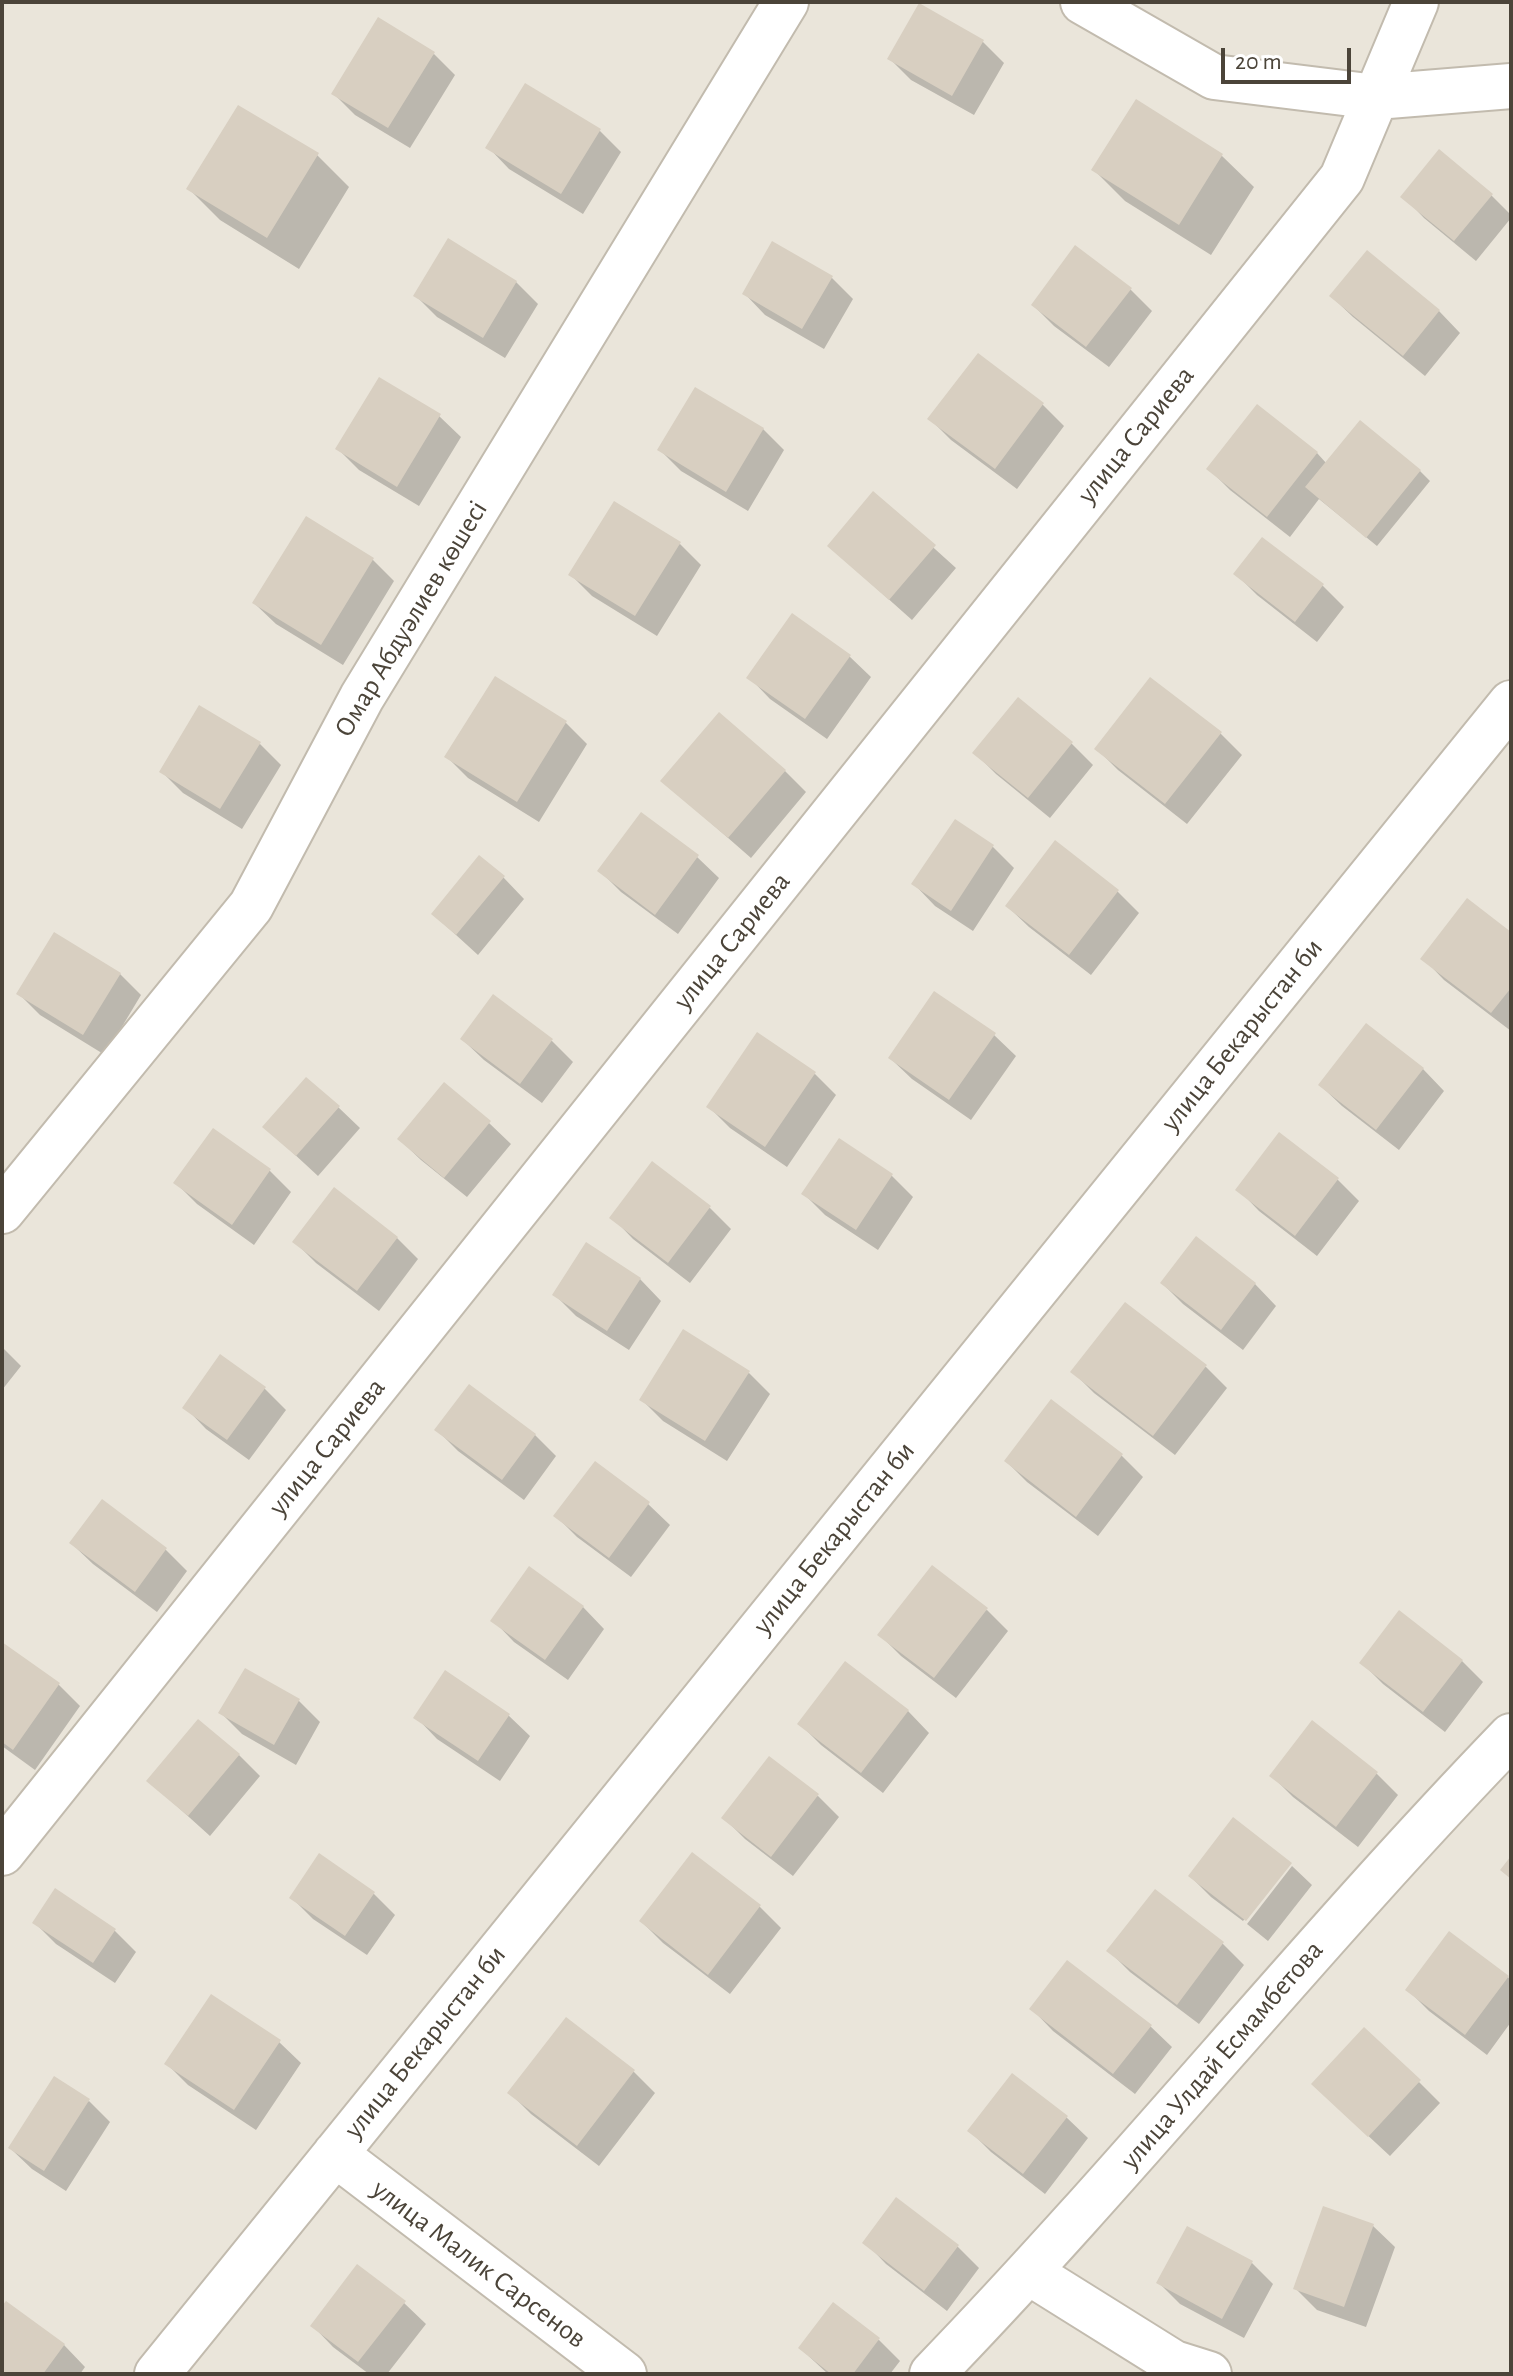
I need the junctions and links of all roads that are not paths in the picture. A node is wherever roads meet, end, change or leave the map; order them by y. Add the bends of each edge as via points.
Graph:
1 (786, 2) edge
2 (1083, 2) edge
3 (1416, 2) edge
4 (1511, 86) edge
5 (1376, 97) junction
6 (1511, 703) edge
7 (2, 1211) edge
8 (1511, 1736) edge
9 (2, 1853) edge
10 (335, 2154) junction
11 (1030, 2273) junction
12 (157, 2374) edge
13 (624, 2374) edge
14 (932, 2374) edge
15 (1209, 2374) edge

1 - 7 street, Омар Абдуәлиев көшесі via 362,697 251,906
2 - 5 street via 1214,77
3 - 5 street, улица Сариева
4 - 5 street
5 - 9 street, улица Сариева via 1342,178
6 - 10 street, улица Бекарыстан би
8 - 11 street, улица Улдай Есмамбетова via 1425,1825
10 - 12 street, улица Бекарыстан би
10 - 13 street, улица Малик Сарсенов
11 - 14 street, улица Улдай Есмамбетова
11 - 15 street via 1174,2363

